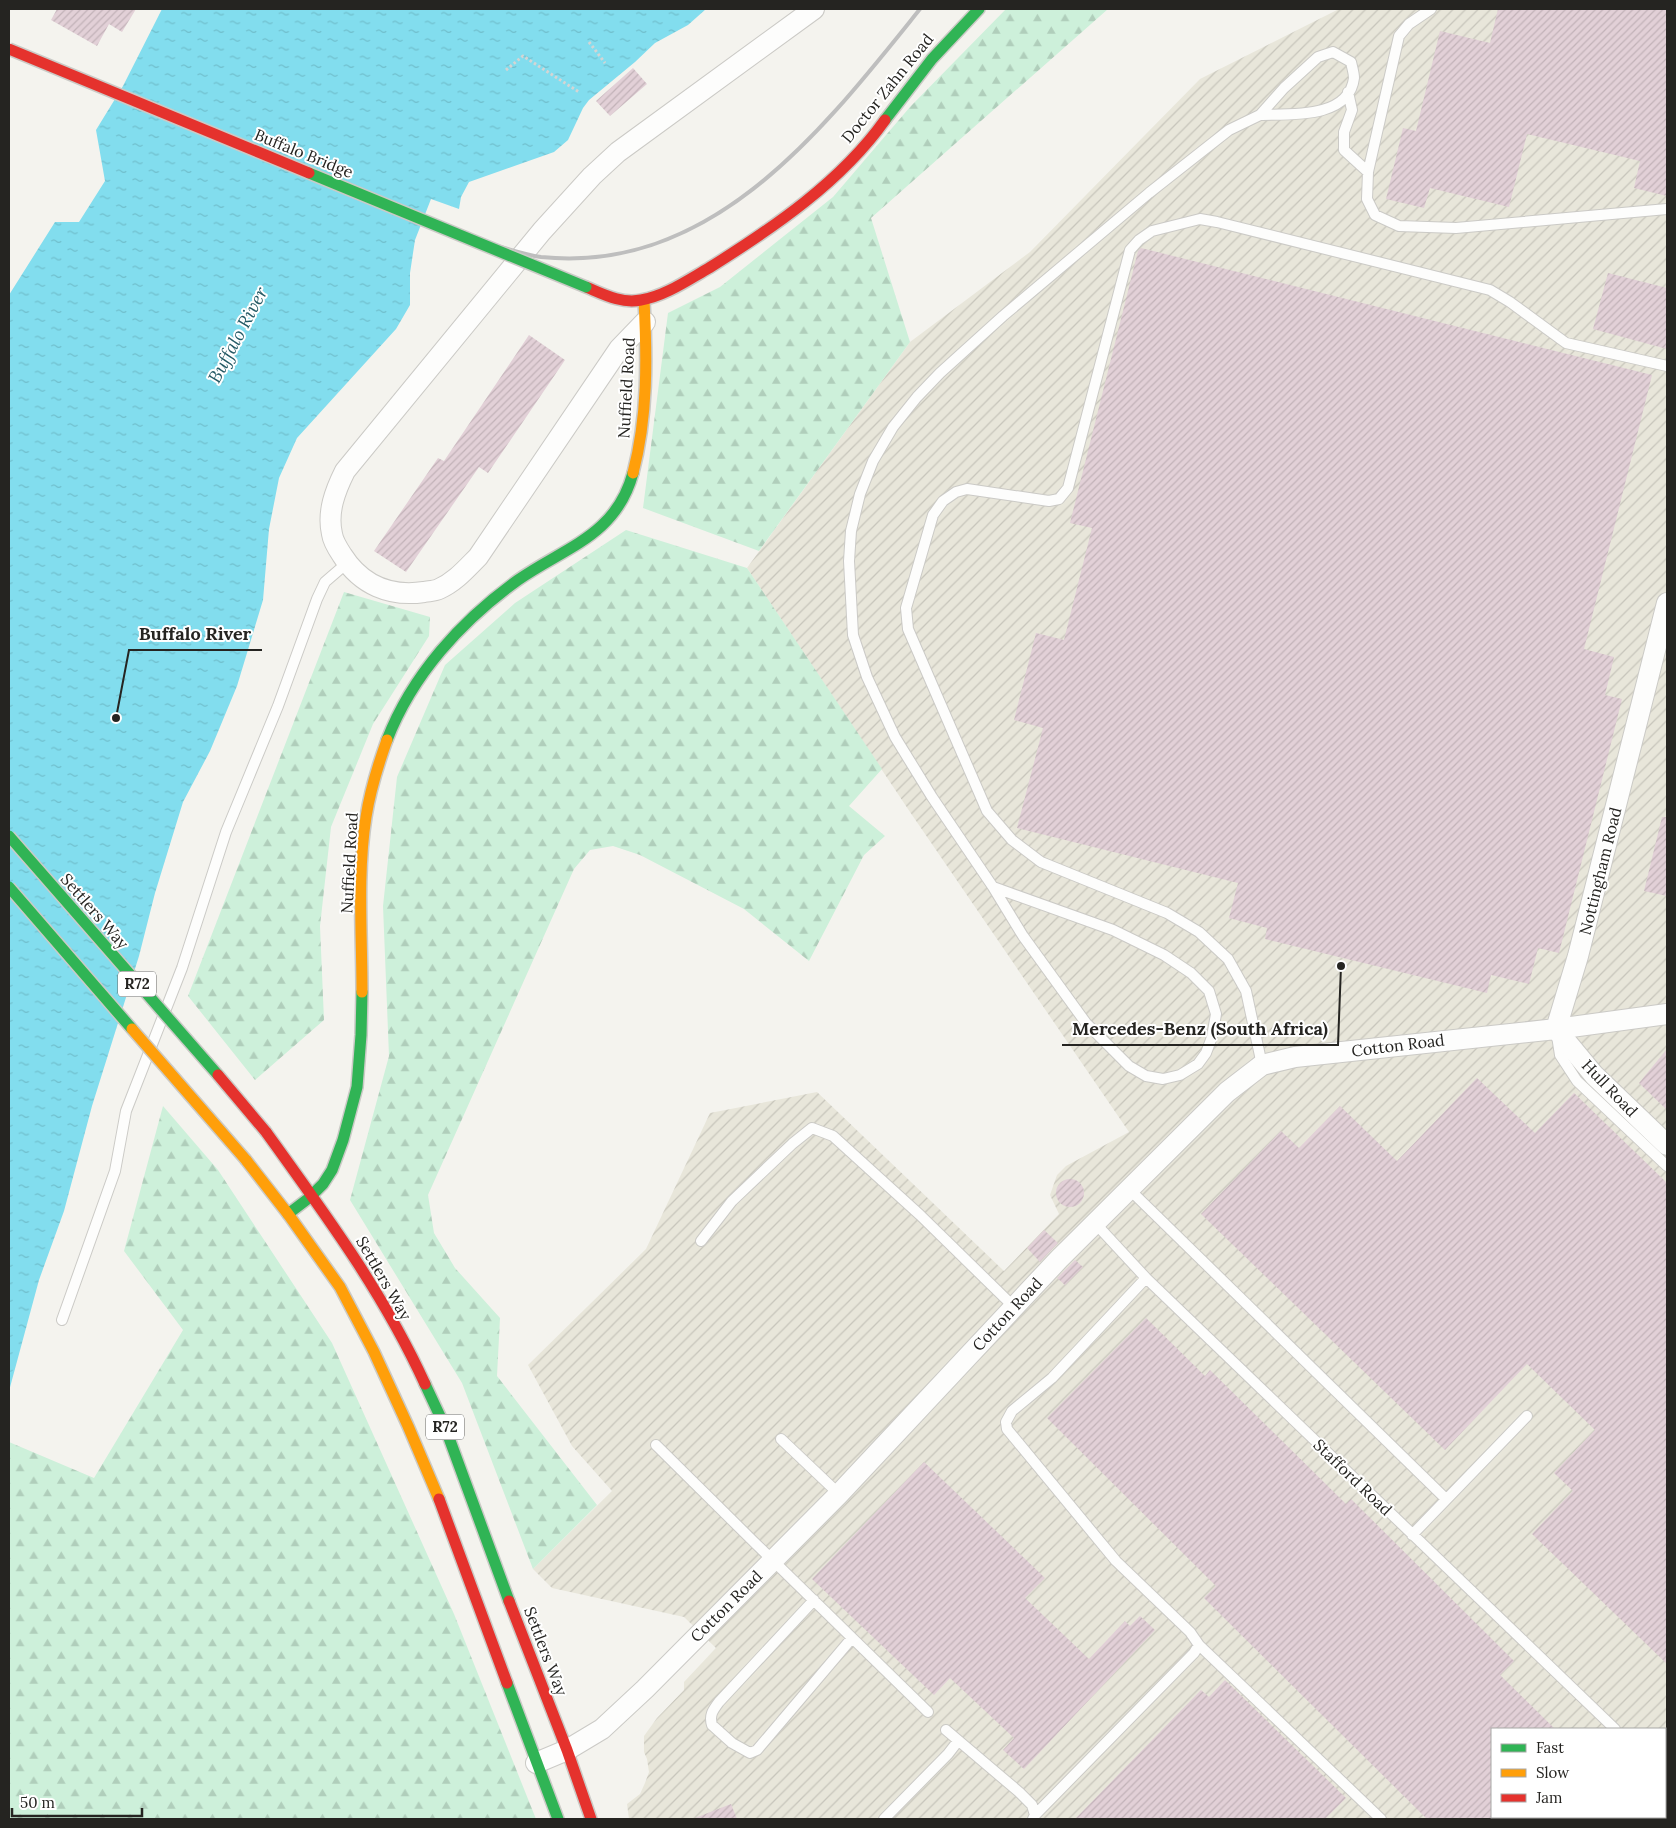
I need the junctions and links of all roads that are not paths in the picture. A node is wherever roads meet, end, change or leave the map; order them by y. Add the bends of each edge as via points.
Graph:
1 (814, 9) edge
2 (979, 9) edge
3 (1431, 9) edge
4 (9, 49) edge
5 (1348, 92) junction
6 (1260, 114) junction
7 (1368, 172) junction
8 (1667, 209) edge
9 (586, 287) joint
10 (644, 300) junction
11 (645, 322) junction
12 (1667, 366) edge
13 (347, 563) junction
14 (1667, 603) edge
15 (9, 836) edge
16 (9, 887) edge
17 (992, 887) junction
18 (1667, 1014) edge
19 (1556, 1028) junction
20 (1262, 1065) junction
21 (1667, 1145) edge
22 (1667, 1166) edge
23 (1129, 1189) junction
24 (313, 1196) junction
25 (288, 1214) junction
26 (1095, 1223) junction
27 (701, 1241) dead end
28 (1146, 1278) junction
29 (1014, 1307) junction
30 (62, 1320) dead end
31 (1527, 1416) dead end
32 (781, 1439) dead end
33 (656, 1445) dead end
34 (839, 1494) junction
35 (1446, 1499) junction
36 (1412, 1534) junction
37 (773, 1560) junction
38 (814, 1600) junction
39 (852, 1638) junction
40 (1199, 1644) junction
41 (928, 1712) dead end
42 (1614, 1728) edge
43 (946, 1730) dead end
44 (958, 1740) junction
45 (567, 1750) junction
46 (536, 1763) junction
47 (1034, 1817) edge
48 (558, 1819) edge
49 (592, 1819) edge
50 (884, 1819) edge
51 (1381, 1819) edge

1 - 13 street via 618,152 542,232 345,471 336,490 331,521 332,536
2 - 10 main road, Doctor Zahn Road via 930,60 873,135 800,207 732,255
3 - 7 lane via 1409,24 1399,36
4 - 9 main road, Buffalo Bridge, bridge
5 - 6 lane via 1336,106 1301,114
5 - 6 lane via 1354,78 1351,62 1333,52 1318,58
5 - 7 lane via 1352,110 1344,132 1344,150
6 - 17 lane via 1228,130 1149,193 940,373 893,427 860,494 851,531 850,598 853,635 867,677 895,738
7 - 8 lane via 1367,199 1374,215 1399,226 1456,228
9 - 10 main road, Doctor Zahn Road via 630,301
10 - 11 main road, Nuffield Road
11 - 13 street via 619,349 478,557 450,583 438,590 408,594 389,591 361,577
11 - 24 main road, Nuffield Road via 644,417 634,473 619,507 594,532 504,590 453,636 414,687 399,711 389,737 368,807 363,853 358,1080 353,1108 336,1161 328,1178
12 - 20 lane via 1566,343 1490,290 1200,219 1152,231 1130,250 1068,488 1059,499 1049,501 967,489 943,501 933,515 906,608 908,629 987,811 1012,840 1041,862 1167,913 1199,932 1228,959 1246,991
13 - 30 lane via 326,582 317,599 278,706 226,832 182,968 126,1111 115,1170
14 - 19 street, Nottingham Road via 1578,956
15 - 24 main road, Settlers Way / R72, bridge via 266,1132
16 - 25 main road, R72, bridge via 246,1160
17 - 17 lane via 1113,930 1164,955 1191,973 1209,991 1216,1014 1206,1054 1198,1064 1180,1075 1163,1079 1146,1076 1129,1066 1086,1023
18 - 19 street
19 - 20 street, Cotton Road via 1295,1057
19 - 21 street, Hull Road via 1594,1075
19 - 22 lane via 1560,1055 1577,1081
20 - 23 street, Cotton Road via 1227,1092
23 - 26 street, Cotton Road
23 - 35 lane
24 - 25 main road, Nuffield Road
24 - 45 main road, Settlers Way / R72 via 364,1271 414,1360 445,1427
25 - 46 main road, R72 via 340,1287 408,1426 434,1487
26 - 28 lane, Stafford Road
26 - 29 street, Cotton Road
27 - 29 lane via 732,1201 812,1128 833,1136
28 - 36 lane, Stafford Road
28 - 40 lane via 1052,1378 1012,1411 1006,1422 1007,1429 1116,1561
29 - 34 street, Cotton Road
31 - 35 lane
32 - 34 lane
33 - 37 lane
34 - 37 street, Cotton Road
35 - 36 lane
36 - 42 lane, Stafford Road
37 - 38 lane
37 - 45 street, Cotton Road via 638,1696 602,1729
38 - 39 lane
38 - 39 lane via 719,1702 712,1712 712,1725 742,1749 750,1753 757,1750
39 - 41 lane
40 - 47 lane via 1194,1653
40 - 51 lane
43 - 44 lane
44 - 47 lane via 1020,1792 1032,1805
44 - 50 lane
45 - 46 street, Cotton Road
45 - 49 main road, Settlers Way / R72
46 - 48 main road, R72

